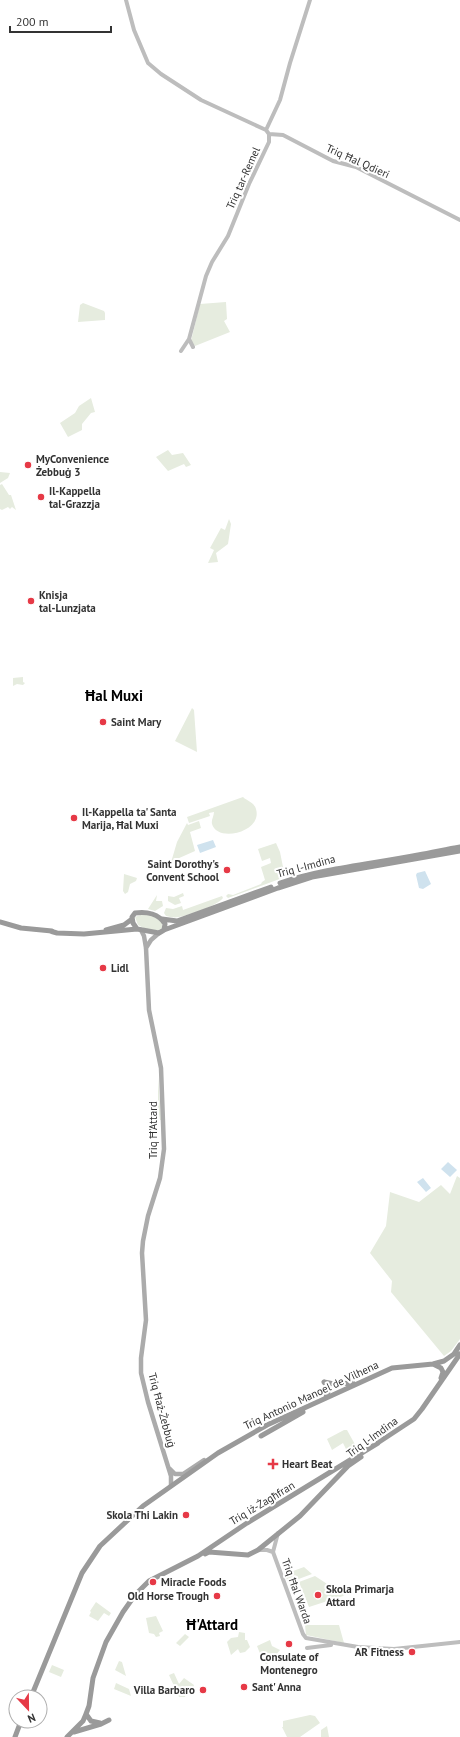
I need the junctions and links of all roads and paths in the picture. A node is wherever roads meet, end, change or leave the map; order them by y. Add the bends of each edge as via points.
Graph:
1 (126, 0) edge
2 (310, 0) edge
3 (266, 130) junction
4 (269, 134) junction
5 (460, 220) edge
6 (189, 339) junction
7 (194, 347) dead end
8 (181, 351) dead end
9 (460, 847) edge
10 (460, 851) edge
11 (162, 919) junction
12 (132, 920) junction
13 (0, 922) edge
14 (139, 929) junction
15 (50, 931) junction
16 (161, 932) junction
17 (146, 948) junction
18 (460, 1345) edge
19 (460, 1354) edge
20 (141, 1358) joint
21 (433, 1364) junction
22 (376, 1374) junction
23 (344, 1390) junction
24 (435, 1390) junction
25 (326, 1397) junction
26 (261, 1436) dead end
27 (378, 1443) junction
28 (218, 1453) junction
29 (168, 1466) junction
30 (171, 1486) junction
31 (278, 1534) junction
32 (258, 1550) junction
33 (273, 1552) junction
34 (199, 1556) junction
35 (460, 1642) edge
36 (339, 1644) junction
37 (307, 1648) dead end
38 (34, 1689) edge
39 (86, 1714) junction
40 (74, 1732) junction
41 (67, 1737) edge

1 - 3 street via 134,30 148,63 201,100
2 - 3 street via 280,100
3 - 4 street
4 - 5 street, Triq Ħal Qdieri via 283,135
4 - 6 street, Triq tar-Remel via 269,142 248,184 228,236 206,276
6 - 7 street
6 - 8 street, Triq tar-Remel
9 - 11 highway, Triq l-Imdina via 312,873 177,921
10 - 16 highway, Triq l-Imdina via 312,877
11 - 12 highway, Triq l-Imdina via 142,912 135,913
11 - 16 highway via 165,924
12 - 14 highway
12 - 15 highway, Triq l-Imdina via 106,930
13 - 15 highway, Triq l-Imdina via 21,928
14 - 15 highway, Triq l-Imdina via 84,934
14 - 16 highway, Triq l-Imdina
14 - 17 main road, Triq Ħ'Attard via 144,936
16 - 17 main road
17 - 20 main road, Triq Ħ'Attard via 149,1010 161,1068 164,1149 160,1178 142,1241 146,1320
18 - 21 highway, Triq Antonio Manoel de Vilhena via 454,1354 444,1361
19 - 24 highway, Triq l-Imdina
20 - 29 main road, Triq Ħaż-Żebbuġ via 143,1381
21 - 22 highway, Triq Antonio Manoel de Vilhena via 401,1366
21 - 24 highway via 443,1372
22 - 23 highway, Triq Antonio Manoel de Vilhena
22 - 25 highway via 350,1385 324,1382 329,1389
23 - 25 highway, Triq Antonio Manoel de Vilhena
23 - 26 highway
24 - 27 highway, Triq l-Imdina via 414,1419
25 - 28 highway, Triq Antonio Manoel de Vilhena via 267,1424
27 - 31 highway, Triq l-Imdina via 353,1462 300,1516
27 - 34 highway, Triq iż-Żagħfran
28 - 29 main road via 183,1474 175,1474
28 - 30 highway, Triq Antonio Manoel de Vilhena
29 - 30 main road, Triq Ħaż-Żebbuġ
30 - 38 highway, Triq Antonio Manoel de Vilhena via 119,1527 91,1559 75,1588
31 - 32 highway, Triq l-Imdina
31 - 33 street, Triq Ħal Warda
32 - 33 street, Triq Ħal Warda
32 - 34 highway, Triq l-Imdina via 245,1555 209,1552
33 - 36 street, Triq Ħal Warda via 306,1638
34 - 39 highway via 155,1577 135,1595 102,1650
35 - 36 street via 394,1649
36 - 37 street
39 - 40 highway
39 - 40 highway via 94,1723 109,1720
40 - 41 highway

